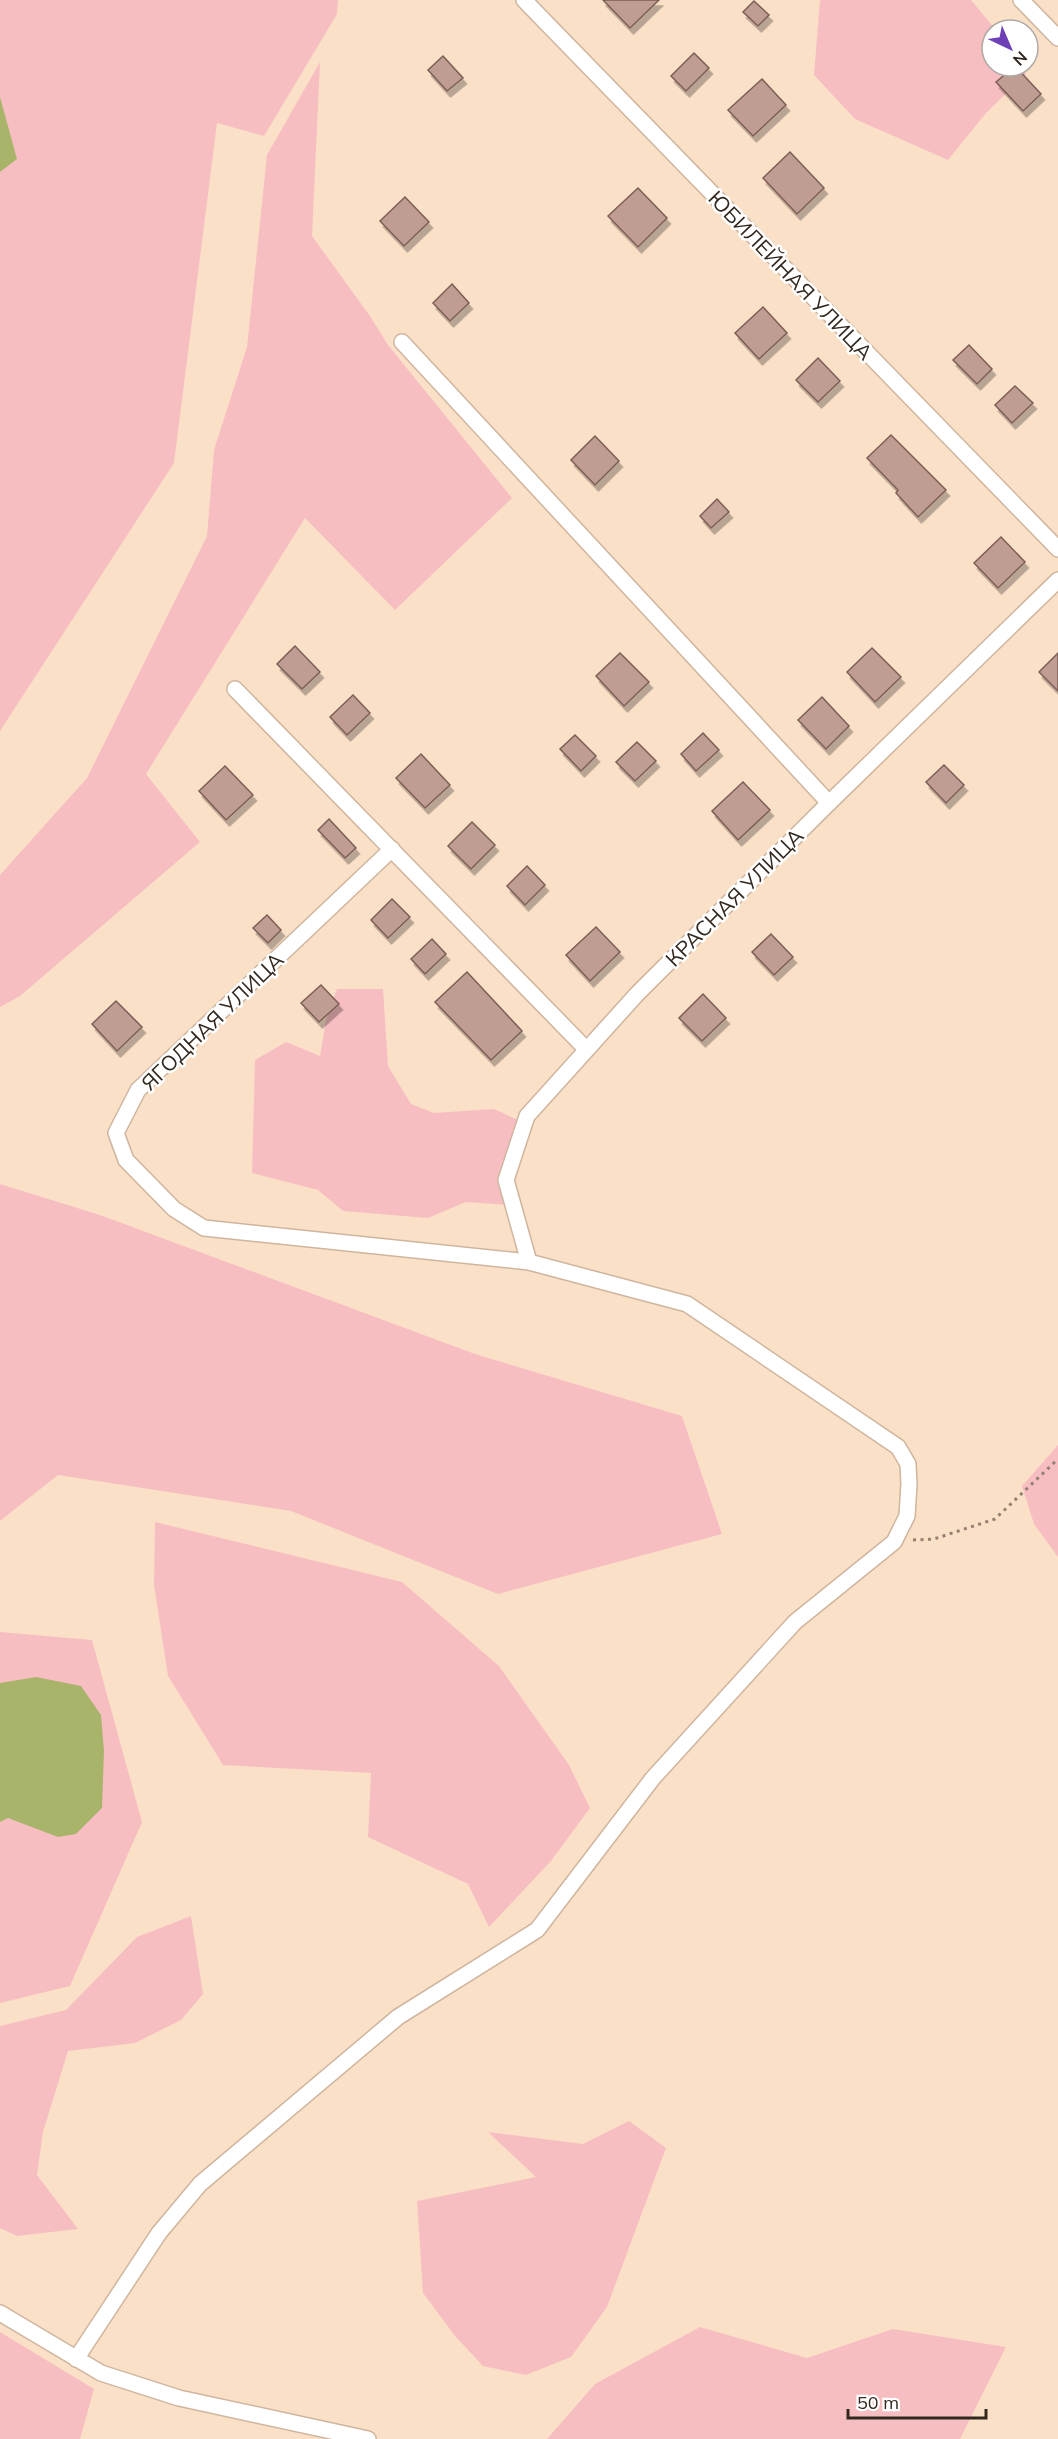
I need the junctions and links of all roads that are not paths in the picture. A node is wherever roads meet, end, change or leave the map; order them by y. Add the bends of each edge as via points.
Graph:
1 (524, 0) edge
2 (1021, 0) edge
3 (1058, 38) edge
4 (402, 342) dead end
5 (1058, 549) edge
6 (1058, 580) edge
7 (235, 689) dead end
8 (829, 803) junction
9 (392, 849) junction
10 (586, 1049) junction
11 (529, 1262) junction
12 (0, 2313) edge
13 (76, 2359) junction
14 (368, 2439) edge

1 - 5 street, ЮБИЛЕЙНАЯ УЛИЦА
2 - 3 street
4 - 8 street
6 - 8 street, КРАСНАЯ УЛИЦА
7 - 9 street
8 - 10 street, КРАСНАЯ УЛИЦА
9 - 10 street
9 - 11 street, ЯГОДНАЯ УЛИЦА via 138,1090 116,1133 126,1160 174,1209 204,1228
10 - 11 street, КРАСНАЯ УЛИЦА via 527,1116 506,1180
11 - 13 street, ЯГОДНАЯ УЛИЦА via 687,1304 898,1447 908,1464 907,1516 894,1542 795,1622 653,1778 537,1930 398,2017 200,2184 159,2233
12 - 13 street
13 - 14 street via 101,2373 179,2398

